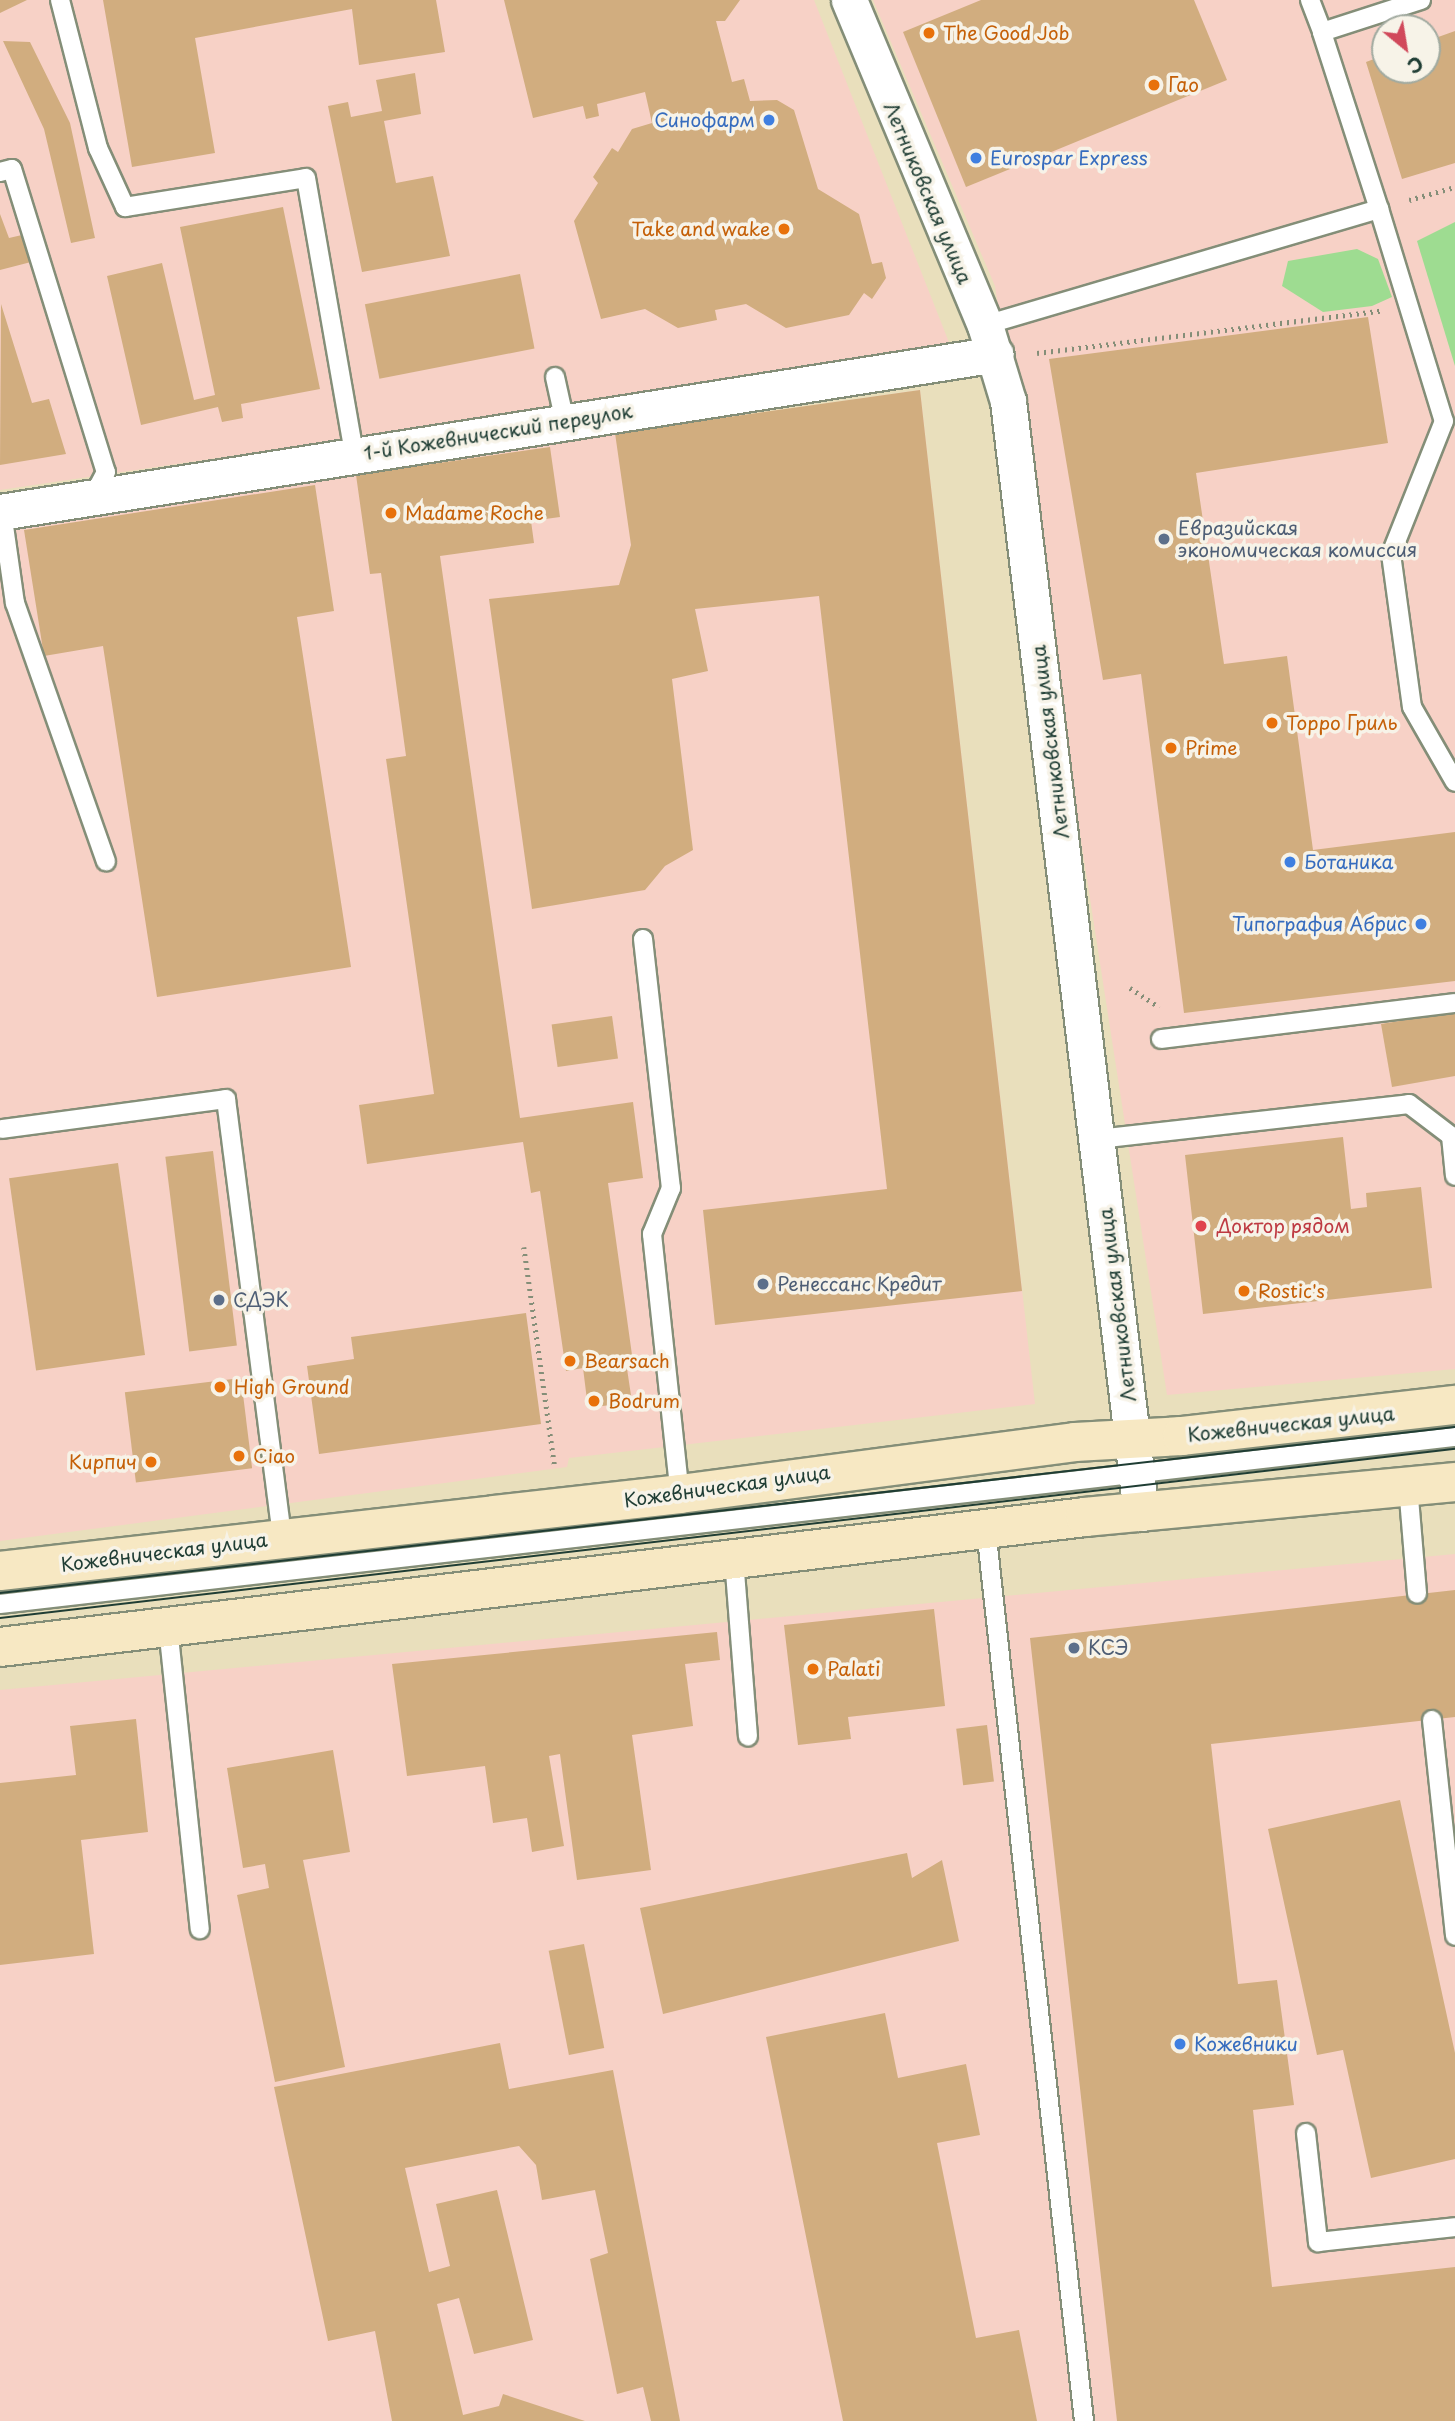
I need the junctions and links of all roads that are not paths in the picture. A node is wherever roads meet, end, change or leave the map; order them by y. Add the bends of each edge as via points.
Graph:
1 (60, 0) edge
2 (849, 0) edge
3 (1310, 0) edge
4 (1422, 0) edge
5 (1322, 32) junction
6 (0, 172) edge
7 (1379, 209) junction
8 (990, 339) junction
9 (555, 377) dead end
10 (565, 422) junction
11 (354, 454) junction
12 (94, 495) junction
13 (1, 512) edge
14 (1455, 782) edge
15 (106, 861) dead end
16 (643, 939) dead end
17 (1455, 1003) edge
18 (1161, 1039) dead end
19 (2, 1129) edge
20 (1098, 1139) junction
21 (1455, 1176) edge
22 (1455, 1405) edge
23 (1455, 1437) edge
24 (1135, 1456) junction
25 (1455, 1482) edge
26 (1408, 1486) junction
27 (680, 1494) junction
28 (1141, 1513) junction
29 (986, 1529) junction
30 (282, 1538) junction
31 (734, 1559) junction
32 (0, 1571) edge
33 (1418, 1594) dead end
34 (0, 1604) edge
35 (167, 1627) junction
36 (0, 1647) edge
37 (1432, 1720) dead end
38 (748, 1737) dead end
39 (200, 1929) dead end
40 (1455, 1936) edge
41 (1306, 2133) dead end
42 (1455, 2227) edge
43 (1084, 2421) edge

1 - 11 lane via 98,148 125,207 306,178
2 - 8 street, Летниковская улица
3 - 5 lane
4 - 5 lane
5 - 7 lane
6 - 12 lane via 12,169 106,472
7 - 8 lane
7 - 14 lane via 1444,421 1391,554 1412,708
8 - 10 street, 1-й Кожевнический переулок
8 - 20 street, Летниковская улица via 1008,401
9 - 10 lane
10 - 11 street, 1-й Кожевнический переулок
11 - 12 street, 1-й Кожевнический переулок
12 - 13 street, 1-й Кожевнический переулок
13 - 15 lane via 15,603
16 - 27 lane via 671,1188 652,1234
17 - 18 lane
19 - 30 lane via 226,1099
20 - 21 lane via 1409,1104 1451,1136
20 - 24 street, Летниковская улица
22 - 24 main road, Кожевническая улица
23 - 24 lane
24 - 27 main road, Кожевническая улица via 1075,1442
24 - 28 street, Летниковская улица
24 - 34 lane
25 - 26 main road
26 - 28 main road
26 - 33 lane
27 - 30 main road, Кожевническая улица
28 - 29 main road
29 - 31 main road
29 - 43 lane
30 - 32 main road, Кожевническая улица
31 - 35 main road
31 - 38 lane
35 - 36 main road
35 - 39 lane
37 - 40 lane
41 - 42 lane via 1318,2242

